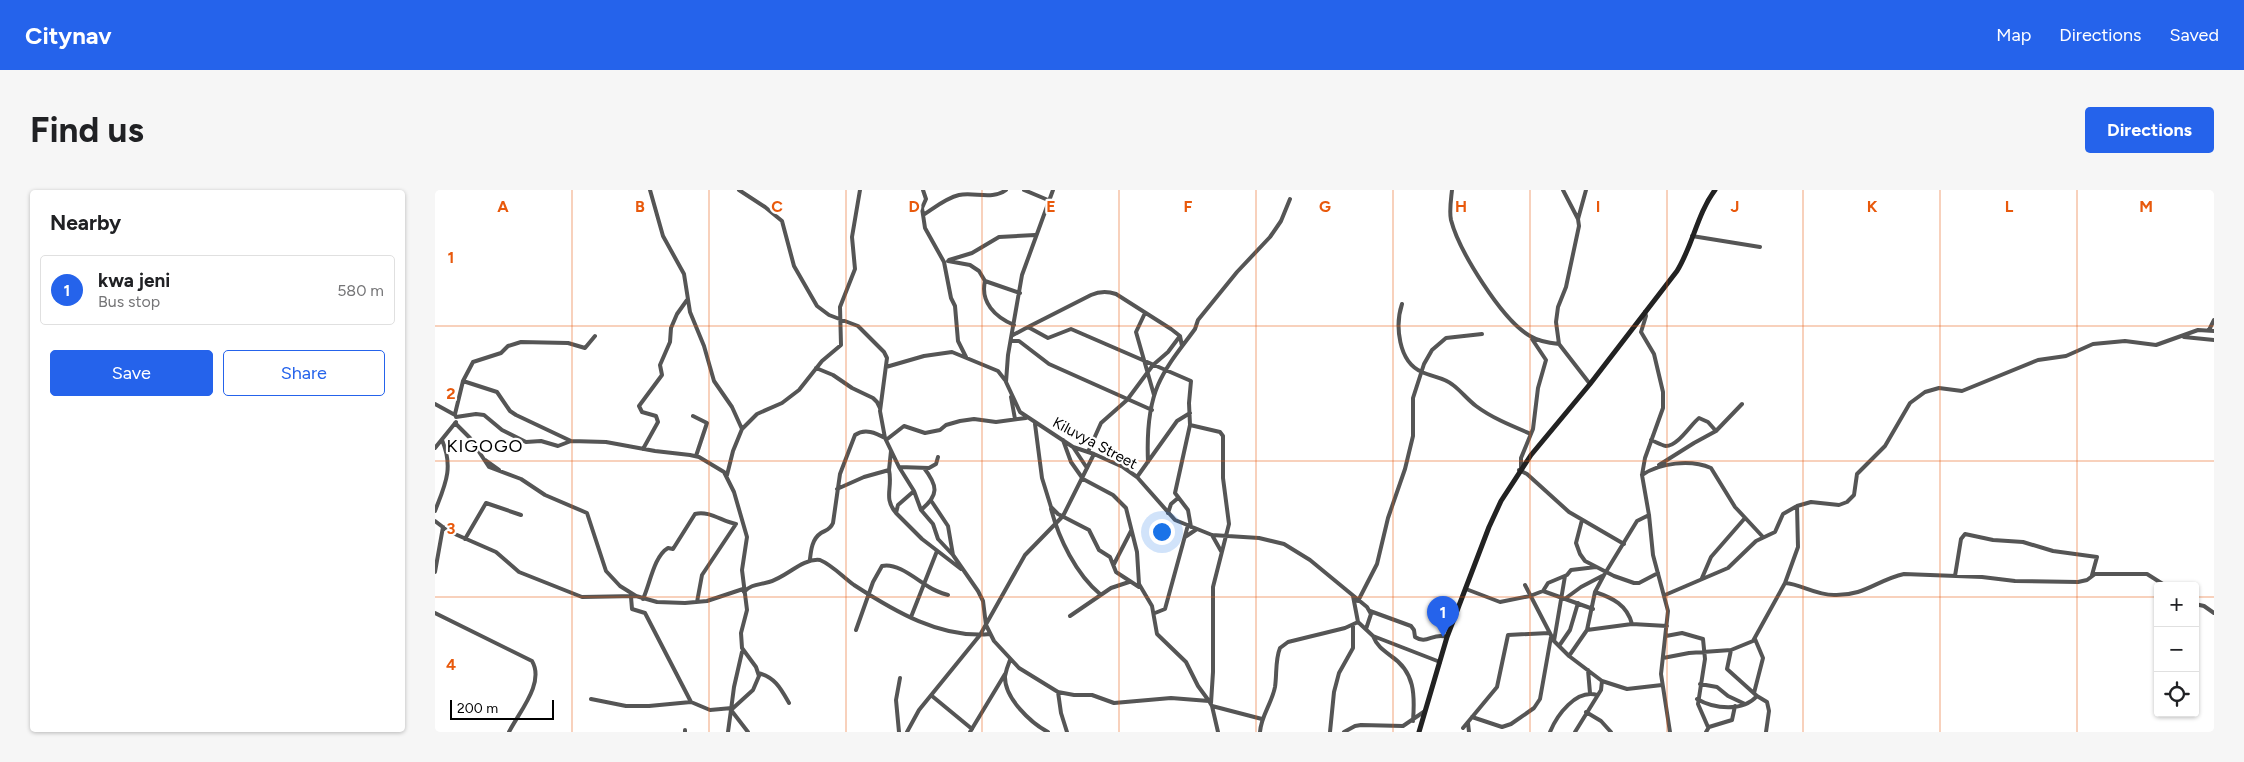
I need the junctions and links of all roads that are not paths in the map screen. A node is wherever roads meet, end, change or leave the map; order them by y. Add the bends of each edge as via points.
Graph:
1 (650, 190) edge
2 (739, 190) edge
3 (860, 190) edge
4 (923, 190) edge
5 (1006, 190) edge
6 (1025, 190) edge
7 (1053, 190) edge
8 (1452, 190) edge
9 (1563, 190) edge
10 (1586, 190) edge
11 (1715, 190) edge
12 (1290, 199) dead end
13 (1048, 200) junction
14 (923, 214) junction
15 (1578, 219) junction
16 (1035, 235) junction
17 (1692, 236) junction
18 (1760, 247) dead end
19 (949, 260) junction
20 (944, 262) junction
21 (985, 281) junction
22 (1020, 293) junction
23 (687, 300) junction
24 (1402, 304) dead end
25 (1145, 312) junction
26 (1645, 312) junction
27 (840, 318) junction
28 (2214, 320) edge
29 (1014, 325) junction
30 (1028, 326) junction
31 (2213, 329) edge
32 (1482, 334) dead end
33 (1013, 335) junction
34 (595, 336) dead end
35 (1179, 336) junction
36 (2182, 337) junction
37 (1531, 338) junction
38 (2214, 340) edge
39 (1011, 341) junction
40 (1559, 344) junction
41 (1182, 346) junction
42 (966, 357) junction
43 (1145, 361) junction
44 (1153, 366) junction
45 (886, 367) junction
46 (1007, 367) junction
47 (816, 368) junction
48 (1166, 370) junction
49 (997, 372) junction
50 (1148, 372) junction
51 (1421, 372) junction
52 (463, 381) junction
53 (1006, 382) junction
54 (1590, 384) junction
55 (1011, 393) junction
56 (1154, 395) junction
57 (1127, 400) junction
58 (435, 404) edge
59 (1742, 404) dead end
60 (880, 410) junction
61 (1152, 410) junction
62 (1190, 413) junction
63 (455, 416) junction
64 (693, 416) dead end
65 (1025, 418) junction
66 (1015, 420) junction
67 (455, 423) junction
68 (1035, 424) junction
69 (1190, 425) junction
70 (742, 429) junction
71 (1716, 431) junction
72 (1531, 434) junction
73 (886, 439) junction
74 (442, 440) junction
75 (1063, 440) junction
76 (1651, 440) junction
77 (571, 441) junction
78 (1073, 447) junction
79 (435, 448) edge
80 (643, 449) junction
81 (891, 450) junction
82 (1088, 452) junction
83 (1094, 454) junction
84 (696, 456) junction
85 (939, 457) dead end
86 (1148, 462) junction
87 (1657, 466) junction
88 (899, 467) junction
89 (924, 468) junction
90 (1087, 468) junction
91 (1520, 469) junction
92 (889, 470) junction
93 (727, 475) junction
94 (1642, 475) junction
95 (1137, 478) junction
96 (1083, 479) junction
97 (837, 489) junction
98 (914, 491) junction
99 (1178, 498) junction
100 (932, 502) junction
101 (1797, 506) junction
102 (1051, 507) junction
103 (921, 510) junction
104 (435, 511) edge
105 (896, 513) junction
106 (1168, 513) junction
107 (1649, 514) junction
108 (521, 515) dead end
109 (1063, 516) junction
110 (1745, 518) junction
111 (1582, 520) junction
112 (435, 521) edge
113 (737, 524) junction
114 (743, 524) junction
115 (1055, 526) junction
116 (1189, 526) junction
117 (443, 527) junction
118 (1197, 529) junction
119 (1131, 530) junction
120 (1212, 535) junction
121 (1185, 536) junction
122 (1226, 536) junction
123 (1763, 537) junction
124 (465, 539) junction
125 (1624, 544) junction
126 (937, 551) junction
127 (1221, 551) junction
128 (953, 555) junction
129 (810, 559) junction
130 (1114, 564) junction
131 (1596, 567) junction
132 (962, 570) junction
133 (435, 572) edge
134 (1605, 573) junction
135 (1659, 574) junction
136 (2092, 575) junction
137 (1565, 576) junction
138 (1955, 576) junction
139 (1702, 578) junction
140 (1138, 580) junction
141 (1130, 582) junction
142 (2160, 582) edge
143 (924, 583) junction
144 (1785, 583) junction
145 (1525, 585) dead end
146 (1140, 587) junction
147 (743, 589) junction
148 (1465, 589) junction
149 (1543, 591) junction
150 (1595, 592) junction
151 (869, 594) junction
152 (1101, 594) junction
153 (948, 595) dead end
154 (1665, 595) junction
155 (1353, 596) junction
156 (1530, 596) junction
157 (633, 597) junction
158 (1564, 597) junction
159 (643, 599) junction
160 (1358, 601) junction
161 (697, 602) junction
162 (1578, 603) junction
163 (2199, 605) edge
164 (1593, 609) junction
165 (1370, 611) junction
166 (435, 613) edge
167 (2214, 613) edge
168 (1155, 614) junction
169 (1070, 616) dead end
170 (911, 617) junction
171 (1358, 622) junction
172 (987, 624) junction
173 (1353, 624) junction
174 (1632, 624) junction
175 (1667, 626) junction
176 (1366, 629) junction
177 (855, 630) dead end
178 (1587, 630) junction
179 (990, 634) junction
180 (980, 635) junction
181 (1373, 636) junction
182 (1667, 636) junction
183 (1447, 637) junction
184 (1552, 637) junction
185 (1755, 639) junction
186 (1559, 646) junction
187 (1731, 650) junction
188 (1705, 651) junction
189 (743, 652) junction
190 (1569, 656) junction
191 (1663, 658) junction
192 (1010, 660) junction
193 (1440, 662) junction
194 (1588, 670) junction
195 (758, 673) junction
196 (1006, 673) junction
197 (900, 678) dead end
198 (1602, 681) junction
199 (1700, 684) junction
200 (1661, 686) junction
201 (1058, 692) junction
202 (1591, 693) junction
203 (1756, 695) junction
204 (932, 696) junction
205 (1597, 696) junction
206 (591, 699) dead end
207 (1697, 699) junction
208 (691, 702) junction
209 (789, 703) dead end
210 (1211, 703) junction
211 (1746, 705) junction
212 (1735, 706) junction
213 (732, 709) junction
214 (1425, 711) junction
215 (1586, 712) junction
216 (1472, 717) junction
217 (1262, 719) junction
218 (1413, 721) junction
219 (1469, 722) junction
220 (1711, 727) junction
221 (1463, 728) dead end
222 (971, 730) edge
223 (1392, 730) edge
224 (1065, 731) edge
225 (509, 732) edge
226 (728, 732) edge
227 (749, 732) edge
228 (899, 732) edge
229 (907, 732) edge
230 (1048, 732) edge
231 (1218, 732) edge
232 (1260, 732) edge
233 (1330, 732) edge
234 (1344, 732) edge
235 (1419, 732) edge
236 (1469, 732) edge
237 (1550, 732) edge
238 (1575, 732) edge
239 (1611, 732) edge
240 (1670, 732) edge
241 (1706, 732) edge
242 (1716, 732) edge
243 (1766, 732) edge

1 - 23 street via 663,236 684,274
2 - 27 street via 782,221 801,280 817,306
3 - 27 street via 852,237 855,269 841,302
4 - 14 street via 926,198 922,205
5 - 14 street via 996,195 956,196
6 - 13 street
7 - 13 street, Kiluvya Street
8 - 37 street via 1451,218 1470,263 1489,294
9 - 15 street
10 - 15 street
11 - 17 street
12 - 41 street via 1270,237 1198,320
13 - 16 street, Kiluvya Street
14 - 20 street via 925,228
15 - 40 street via 1566,287 1557,314
16 - 19 street via 999,237
16 - 22 street, Kiluvya Street via 1022,275
17 - 18 street
17 - 26 street via 1677,271
19 - 20 street
19 - 21 street via 976,268
20 - 42 street via 955,306 958,341
21 - 22 street
21 - 29 street via 986,303 1001,319
22 - 29 street, Kiluvya Street
23 - 70 street via 714,381 732,406
23 - 80 street via 671,328 670,342 659,364 662,375 639,406 642,412 656,416 658,422
24 - 51 street via 1398,326 1402,346 1409,362
25 - 30 street via 1116,294 1099,292
25 - 35 street
25 - 43 street via 1136,330
26 - 54 street
26 - 76 street via 1641,332 1654,354 1663,392 1663,408
27 - 45 street via 858,326 878,344 887,358
27 - 47 street via 841,345
28 - 31 street
29 - 33 street, Kiluvya Street
30 - 33 street
30 - 43 street via 1047,338 1071,329
31 - 36 street via 2198,330
32 - 51 street via 1446,338 1431,350
33 - 39 street, Kiluvya Street
34 - 52 street via 585,348 549,341 512,344 501,353 473,362
35 - 41 street
35 - 44 street
36 - 38 street
36 - 101 street via 2156,345 2125,341 2093,344 2066,356 2038,360 1962,391 1939,388 1925,392 1910,403 1885,446 1857,474 1850,500 1839,504 1811,502
37 - 40 street
37 - 72 street via 1546,360
39 - 46 street, Kiluvya Street
39 - 57 street via 1019,341 1049,364
40 - 54 street
41 - 48 street
42 - 45 street via 947,352
42 - 49 street
43 - 44 street
43 - 50 street
44 - 48 street
44 - 50 street
45 - 60 street
46 - 49 street
46 - 53 street, Kiluvya Street
47 - 60 street via 833,374 873,398
47 - 70 street via 799,390 782,403 757,414
48 - 56 street
48 - 62 street via 1192,382
49 - 53 street
50 - 56 street
50 - 57 street
51 - 72 street via 1446,380 1488,414
51 - 160 street via 1413,398 1413,436 1405,469 1377,564
52 - 63 street
52 - 77 street via 497,392 517,415
53 - 55 street, Kiluvya Street
54 - 91 street
55 - 65 street, Kiluvya Street
55 - 66 street
56 - 61 street
57 - 61 street
57 - 82 street via 1101,423
58 - 63 street
59 - 71 street
60 - 73 street
61 - 86 street via 1147,436
62 - 69 street
62 - 86 street via 1177,421
63 - 67 street
63 - 77 street via 484,415 502,430 526,442 541,441 558,446
64 - 84 street via 707,423
65 - 66 street
65 - 68 street, Kiluvya Street
66 - 73 street via 960,421 925,433 904,426
67 - 74 street
67 - 157 street via 470,438 489,467 585,511 606,571
68 - 75 street, Kiluvya Street
68 - 102 street via 1042,478
69 - 99 street via 1175,489
69 - 122 street via 1217,430 1223,436 1224,486 1229,518
70 - 93 street
71 - 76 street via 1699,418 1670,445
71 - 87 street
72 - 91 street
73 - 81 street
73 - 97 street via 868,432 855,435
74 - 79 street
74 - 104 street via 446,450 447,476
75 - 78 street, Kiluvya Street
75 - 96 street via 1071,462
76 - 94 street
77 - 80 street via 606,442
78 - 82 street, Kiluvya Street
78 - 90 street
80 - 84 street
81 - 88 street
81 - 92 street
82 - 83 street, Kiluvya Street
83 - 90 street
83 - 95 street, Kiluvya Street via 1123,467
84 - 93 street
85 - 89 street via 933,467
86 - 95 street
87 - 94 street
87 - 110 street via 1698,465 1711,468 1725,494
88 - 89 street
88 - 98 street
89 - 100 street via 934,483
90 - 96 street
91 - 111 street
91 - 148 street via 1489,527
92 - 97 street
92 - 105 street via 888,498
93 - 114 street
94 - 107 street
95 - 106 street, Kiluvya Street
96 - 109 street
96 - 119 street via 1120,501 1129,516
97 - 129 street via 833,524 817,537
98 - 103 street
98 - 105 street via 898,505
99 - 106 street
99 - 116 street via 1188,510
100 - 103 street
100 - 128 street via 948,526
101 - 123 street via 1783,514 1775,532
101 - 144 street via 1798,547
102 - 109 street
102 - 115 street
103 - 128 street via 933,524 938,539
105 - 126 street
106 - 116 street, Kiluvya Street
107 - 125 street via 1637,521
107 - 135 street via 1653,555
108 - 124 street via 485,503
109 - 115 street
109 - 130 street via 1089,530 1097,547
110 - 123 street
110 - 139 street via 1711,557
111 - 125 street
111 - 131 street via 1576,543 1583,558
112 - 117 street
113 - 114 street
113 - 159 street via 705,512 695,514 673,549 663,551
113 - 161 street via 702,575
114 - 147 street via 747,537
115 - 152 street via 1077,568
115 - 172 street via 1025,555
116 - 118 street, Kiluvya Street
116 - 121 street
117 - 124 street
117 - 133 street
118 - 120 street, Kiluvya Street
118 - 121 street
119 - 130 street
119 - 140 street
120 - 122 street, Kiluvya Street
120 - 127 street
121 - 168 street via 1165,609
122 - 127 street
122 - 155 street, Kiluvya Street via 1285,544
123 - 139 street via 1728,568
124 - 157 street via 496,552 519,572 572,594 593,598
125 - 134 street
126 - 132 street
126 - 143 street
127 - 210 street via 1212,597
128 - 132 street
129 - 147 street via 769,582
129 - 151 street via 823,562
130 - 141 street via 1116,572
131 - 134 street
131 - 137 street via 1573,569
132 - 172 street via 983,601
134 - 135 street via 1637,583
134 - 150 street
134 - 158 street
135 - 154 street
136 - 138 street via 2078,582
136 - 138 street via 2097,557 1965,534 1961,539
136 - 142 street via 2147,574
137 - 149 street via 1548,583
137 - 158 street
138 - 144 street via 1904,574 1865,591 1839,595 1816,593
139 - 154 street
140 - 141 street
140 - 146 street
141 - 146 street
141 - 152 street via 1116,585
143 - 151 street via 887,565 882,566
143 - 153 street
143 - 170 street
144 - 185 street
145 - 156 street
146 - 168 street
147 - 161 street
147 - 189 street via 747,610 741,633
148 - 156 street via 1500,602
148 - 183 street
149 - 156 street
149 - 158 street
150 - 164 street
150 - 174 street via 1618,602 1628,612
151 - 170 street
151 - 177 street
152 - 169 street
154 - 175 street via 1669,611
155 - 160 street, Kiluvya Street
155 - 171 street
156 - 184 street
157 - 159 street
157 - 208 street via 632,609 645,613
158 - 162 street
158 - 184 street
159 - 161 street via 669,603
160 - 165 street, Kiluvya Street
162 - 164 street
162 - 186 street via 1570,630
163 - 167 street
164 - 178 street
165 - 176 street
165 - 183 street, Kiluvya Street via 1411,626 1419,639 1438,635
166 - 225 street via 532,661 536,670 533,689
168 - 210 street via 1157,634 1186,662 1197,686
170 - 180 street via 937,628
171 - 173 street
171 - 176 street
172 - 179 street
172 - 180 street
173 - 217 street via 1283,645 1277,655 1273,695
173 - 233 street via 1354,642 1351,654 1341,665 1334,692
174 - 175 street
174 - 178 street
175 - 182 street
176 - 181 street
178 - 190 street
179 - 180 street
179 - 192 street
180 - 204 street
181 - 193 street
181 - 218 street via 1377,645 1400,663 1409,675 1414,694
182 - 188 street via 1681,633 1702,638
182 - 191 street
183 - 193 street
184 - 186 street
184 - 216 street via 1508,635 1497,687
184 - 216 street via 1540,699 1534,708 1511,724 1502,726
185 - 187 street
185 - 203 street via 1763,658
186 - 190 street
187 - 188 street
187 - 203 street via 1727,669
188 - 191 street
188 - 199 street
189 - 195 street
189 - 213 street
190 - 194 street
191 - 200 street
192 - 196 street
192 - 201 street
193 - 214 street
194 - 198 street
194 - 202 street
195 - 209 street via 778,684
195 - 213 street via 759,680 753,690
196 - 222 street
196 - 230 street via 1009,691 1023,712 1031,722
197 - 228 street via 896,700
198 - 200 street via 1627,689
198 - 205 street
199 - 207 street
199 - 211 street via 1717,687
200 - 240 street
201 - 210 street via 1092,695 1114,703 1171,698
201 - 224 street
202 - 205 street
202 - 237 street via 1564,709
203 - 211 street
203 - 243 street via 1769,707
204 - 222 street
204 - 229 street via 919,710
205 - 215 street
206 - 208 street via 626,706
207 - 212 street via 1709,705
207 - 220 street via 1698,707
208 - 213 street via 710,710
210 - 217 street
210 - 231 street
211 - 212 street
212 - 220 street via 1732,720
213 - 226 street
213 - 227 street
214 - 218 street
214 - 235 street
215 - 238 street
215 - 239 street
216 - 219 street
217 - 232 street
218 - 223 street
219 - 221 street
219 - 236 street
220 - 241 street
220 - 242 street
223 - 234 street via 1361,725

